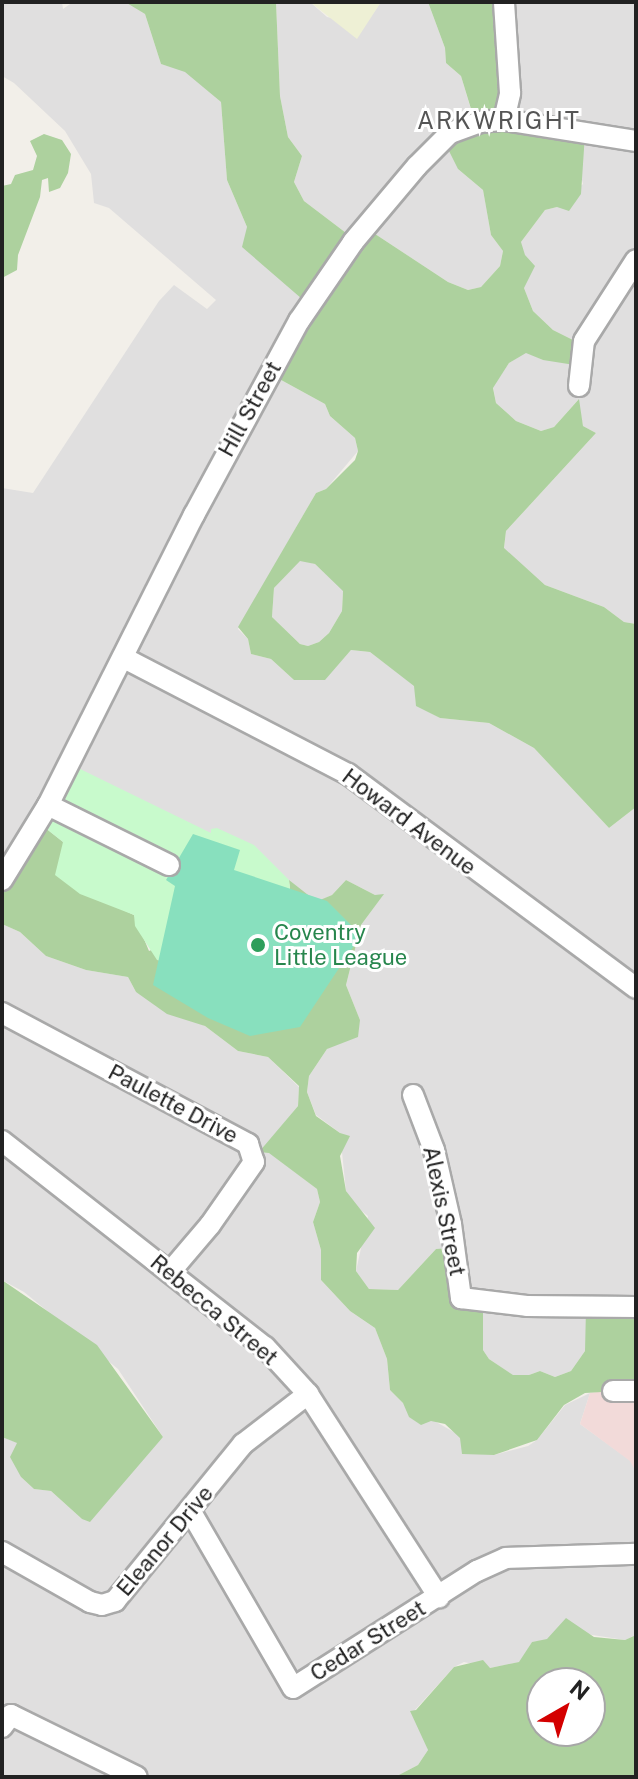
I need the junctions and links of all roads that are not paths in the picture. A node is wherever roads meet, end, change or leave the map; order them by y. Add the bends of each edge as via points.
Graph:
1 (504, 2) edge
2 (504, 120) junction
3 (636, 141) edge
4 (636, 260) edge
5 (579, 386) dead end
6 (124, 658) junction
7 (48, 805) junction
8 (169, 865) dead end
9 (2, 880) edge
10 (636, 988) edge
11 (2, 1013) edge
12 (413, 1095) dead end
13 (2, 1141) edge
14 (170, 1272) junction
15 (636, 1307) edge
16 (613, 1391) dead end
17 (636, 1391) edge
18 (308, 1394) junction
19 (191, 1512) junction
20 (2, 1552) edge
21 (636, 1554) edge
22 (439, 1597) junction
23 (2, 1727) edge
24 (137, 1777) edge

1 - 2 street via 510,93
2 - 3 street, Hill Street
2 - 6 street, Hill Street via 450,133 353,242 299,321 248,411
4 - 5 street via 584,341
6 - 7 street, Hill Street
6 - 10 street, Howard Avenue via 348,774
7 - 8 street
7 - 9 street, Hill Street
11 - 14 street, Paulette Drive via 248,1144 254,1162
12 - 15 street, Alexis Street via 434,1150 461,1298 527,1306
13 - 14 street, Rebecca Street
14 - 18 street, Rebecca Street via 265,1347
16 - 17 street
18 - 19 street, Eleanor Drive via 243,1444
18 - 22 street, Rebecca Street
19 - 20 street, Eleanor Drive via 128,1588 102,1605
19 - 22 street, Cedar Street via 293,1688
21 - 22 street, Cedar Street via 506,1558
23 - 24 street via 11,1715

